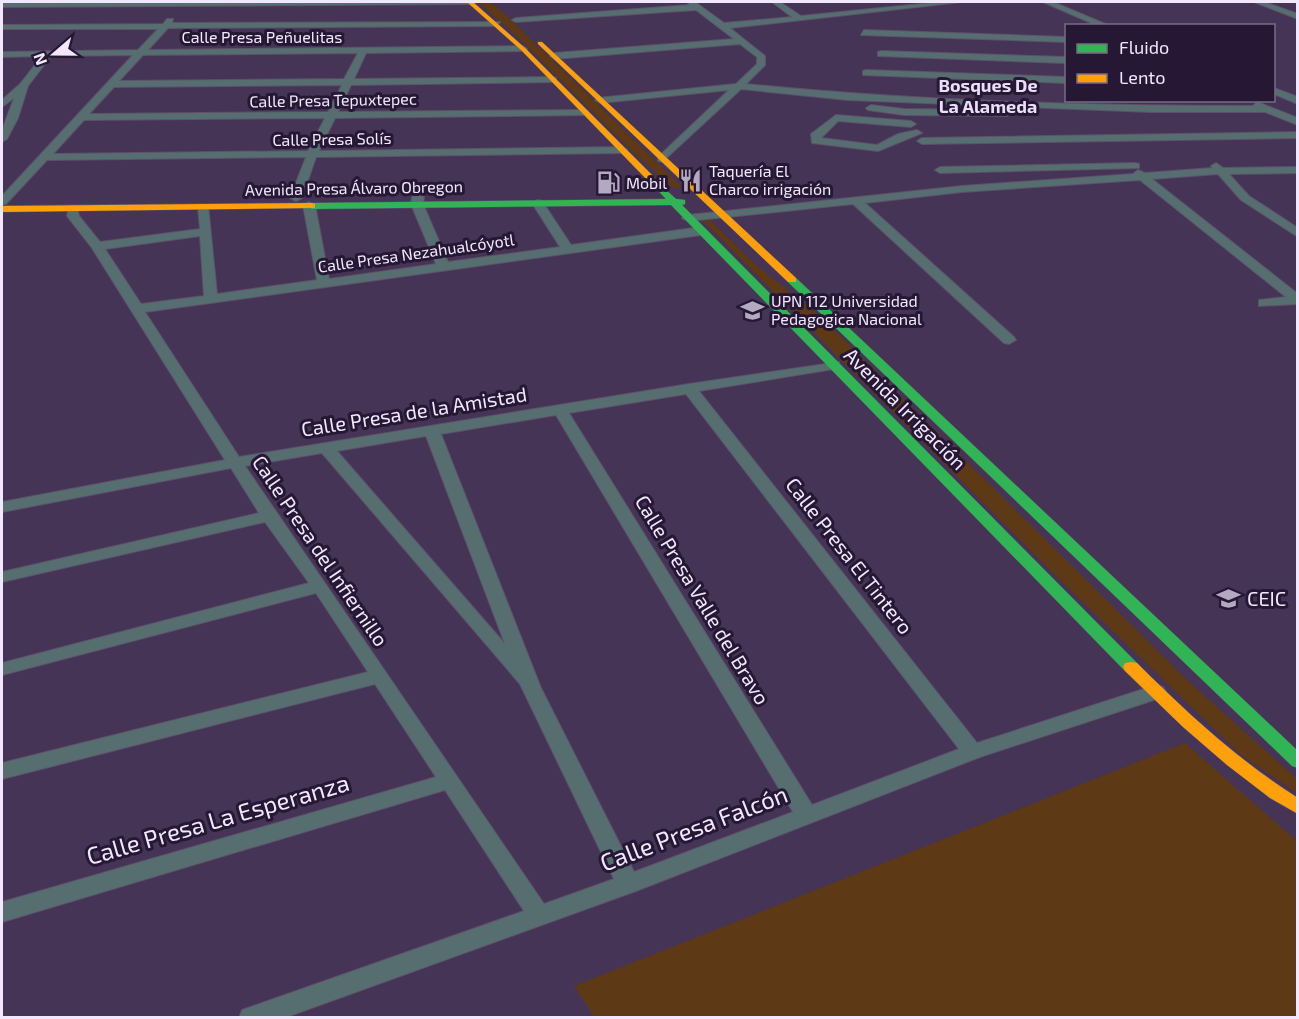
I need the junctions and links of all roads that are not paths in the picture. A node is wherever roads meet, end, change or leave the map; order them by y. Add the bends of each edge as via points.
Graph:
1 (278, 2) edge
2 (471, 2) edge
3 (776, 2) edge
4 (839, 2) edge
5 (958, 2) edge
6 (1047, 2) edge
7 (1258, 2) edge
8 (188, 3) edge
9 (2, 4) edge
10 (695, 4) edge
11 (503, 8) dead end
12 (856, 12) junction
13 (1298, 17) edge
14 (799, 18) junction
15 (516, 20) junction
16 (497, 24) junction
17 (1101, 24) edge
18 (165, 26) junction
19 (723, 26) junction
20 (2, 27) edge
21 (864, 33) dead end
22 (897, 34) junction
23 (1065, 40) edge
24 (743, 41) junction
25 (523, 50) junction
26 (363, 51) junction
27 (141, 52) junction
28 (2, 54) edge
29 (49, 54) junction
30 (881, 54) junction
31 (554, 56) junction
32 (1065, 60) edge
33 (553, 80) junction
34 (1065, 80) edge
35 (350, 81) junction
36 (21, 84) junction
37 (112, 84) junction
38 (736, 88) junction
39 (855, 89) junction
40 (1275, 90) edge
41 (600, 100) junction
42 (1298, 101) edge
43 (1251, 102) edge
44 (2, 104) edge
45 (1150, 109) junction
46 (1267, 109) junction
47 (904, 112) junction
48 (585, 113) junction
49 (333, 115) junction
50 (82, 117) junction
51 (2, 118) edge
52 (14, 118) junction
53 (1298, 122) edge
54 (1298, 135) edge
55 (2, 139) edge
56 (925, 146) junction
57 (622, 150) junction
58 (312, 154) junction
59 (43, 157) junction
60 (662, 159) junction
61 (1131, 166) junction
62 (1218, 168) junction
63 (1294, 169) edge
64 (1142, 176) junction
65 (638, 186) junction
66 (928, 191) junction
67 (296, 198) junction
68 (669, 198) junction
69 (702, 198) junction
70 (854, 199) junction
71 (418, 200) junction
72 (2, 202) edge
73 (538, 203) junction
74 (309, 205) junction
75 (204, 207) junction
76 (73, 208) junction
77 (2, 210) edge
78 (718, 213) junction
79 (688, 218) junction
80 (701, 231) junction
81 (204, 232) junction
82 (1298, 234) edge
83 (97, 246) junction
84 (567, 249) junction
85 (443, 266) junction
86 (324, 283) junction
87 (211, 298) junction
88 (1297, 300) edge
89 (1264, 303) dead end
90 (135, 309) junction
91 (1009, 340) dead end
92 (834, 365) junction
93 (690, 388) junction
94 (560, 410) junction
95 (432, 431) junction
96 (326, 448) junction
97 (234, 463) junction
98 (2, 507) edge
99 (269, 516) junction
100 (2, 577) edge
101 (320, 586) junction
102 (2, 669) edge
103 (380, 676) junction
104 (531, 688) junction
105 (1156, 692) junction
106 (973, 752) junction
107 (1298, 762) edge
108 (2, 771) edge
109 (449, 781) junction
110 (1272, 791) junction
111 (1298, 807) edge
112 (1298, 813) edge
113 (806, 814) junction
114 (628, 884) junction
115 (2, 912) edge
116 (539, 915) junction
117 (251, 1017) edge

1 - 2 street
1 - 8 street
2 - 16 main road, Avenida Irrigación
3 - 14 street
4 - 12 street
5 - 12 street
6 - 17 street
7 - 13 street
8 - 9 street
8 - 18 street
10 - 15 street
10 - 19 street
11 - 15 main road, Avenida Irrigación
12 - 14 street
14 - 19 street
15 - 31 main road, Avenida Irrigación
16 - 18 street
16 - 25 main road, Avenida Irrigación
18 - 20 street
18 - 27 street
19 - 24 street
21 - 22 street
22 - 23 street
22 - 30 street
24 - 31 street
24 - 38 street via 761,56 761,65
25 - 26 street, Calle Presa Peñuelitas
25 - 33 main road, Avenida Irrigación
26 - 27 street, Calle Presa Peñuelitas
26 - 35 street
27 - 29 street, Calle Presa Peñuelitas
27 - 37 street
28 - 29 street, Calle Presa Peñuelitas
29 - 36 street
30 - 32 street
30 - 39 street
31 - 41 main road, Avenida Irrigación
33 - 35 street
33 - 48 main road, Avenida Irrigación
34 - 39 street
35 - 37 street
35 - 49 street
36 - 44 street
36 - 52 street
37 - 50 street
38 - 39 street
38 - 41 street
38 - 60 street
39 - 45 street
39 - 47 street
40 - 42 street
41 - 60 main road, Avenida Irrigación
43 - 46 street
45 - 46 street
45 - 47 street
46 - 53 street
47 - 56 street
48 - 49 street, Calle Presa Tepuxtepec
48 - 57 main road, Avenida Irrigación
49 - 50 street, Calle Presa Tepuxtepec
49 - 58 street
50 - 59 street
51 - 52 street
52 - 55 street
54 - 56 street
56 - 56 street via 836,118 815,136 816,141 825,144 878,148 902,136
56 - 61 street
56 - 66 street
57 - 58 street, Calle Presa Solís
57 - 65 main road, Avenida Irrigación
58 - 59 street, Calle Presa Solís
58 - 67 street
59 - 72 street
60 - 69 main road, Avenida Irrigación
61 - 62 street
61 - 64 street
62 - 63 street
62 - 64 street
62 - 82 street via 1245,198
64 - 66 street
64 - 88 street
65 - 68 main road, Avenida Irrigación
65 - 68 main road
65 - 71 main road
66 - 70 street
67 - 71 main road
67 - 72 main road
68 - 69 main road
68 - 73 main road, Avenida Presa Álvaro Obregon
68 - 79 main road, Avenida Irrigación
69 - 78 main road, Avenida Irrigación
70 - 78 street
70 - 91 street
71 - 73 main road, Avenida Presa Álvaro Obregon
71 - 74 main road, Avenida Presa Álvaro Obregon
71 - 85 street
73 - 84 street
74 - 75 main road, Avenida Presa Álvaro Obregon
74 - 86 street
75 - 76 main road, Avenida Presa Álvaro Obregon
75 - 81 street
76 - 77 main road, Avenida Presa Álvaro Obregon
76 - 83 street, Calle Presa del Infiernillo via 73,216
78 - 79 street
78 - 107 main road, Avenida Irrigación via 824,309
79 - 80 main road, Avenida Irrigación
80 - 84 street, Calle Presa Nezahualcóyotl
80 - 92 main road, Avenida Irrigación
81 - 83 street
81 - 87 street
83 - 90 street, Calle Presa del Infiernillo
84 - 85 street, Calle Presa Nezahualcóyotl
85 - 86 street, Calle Presa Nezahualcóyotl
86 - 87 street, Calle Presa Nezahualcóyotl
87 - 90 street, Calle Presa Nezahualcóyotl
88 - 89 street
90 - 97 street, Calle Presa del Infiernillo
92 - 93 street, Calle Presa de la Amistad
92 - 105 main road, Avenida Irrigación
93 - 94 street, Calle Presa de la Amistad
93 - 106 street, Calle Presa El Tintero
94 - 95 street, Calle Presa de la Amistad
94 - 113 street, Calle Presa Valle del Bravo
95 - 96 street, Calle Presa de la Amistad
95 - 104 street
96 - 97 street, Calle Presa de la Amistad
96 - 104 street
97 - 98 street, Calle Presa de la Amistad
97 - 99 street, Calle Presa del Infiernillo
99 - 100 street
99 - 101 street, Calle Presa del Infiernillo
101 - 102 street
101 - 103 street, Calle Presa del Infiernillo
103 - 108 street
103 - 109 street, Calle Presa del Infiernillo
104 - 114 street
105 - 106 street, Calle Presa Falcón
105 - 110 main road, Avenida Irrigación
106 - 113 street, Calle Presa Falcón
109 - 115 street, Calle Presa La Esperanza
109 - 116 street, Calle Presa del Infiernillo
110 - 111 main road, Avenida Irrigación
110 - 112 main road
113 - 114 street, Calle Presa Falcón
114 - 116 street, Calle Presa Falcón
116 - 117 street, Calle Presa Falcón

